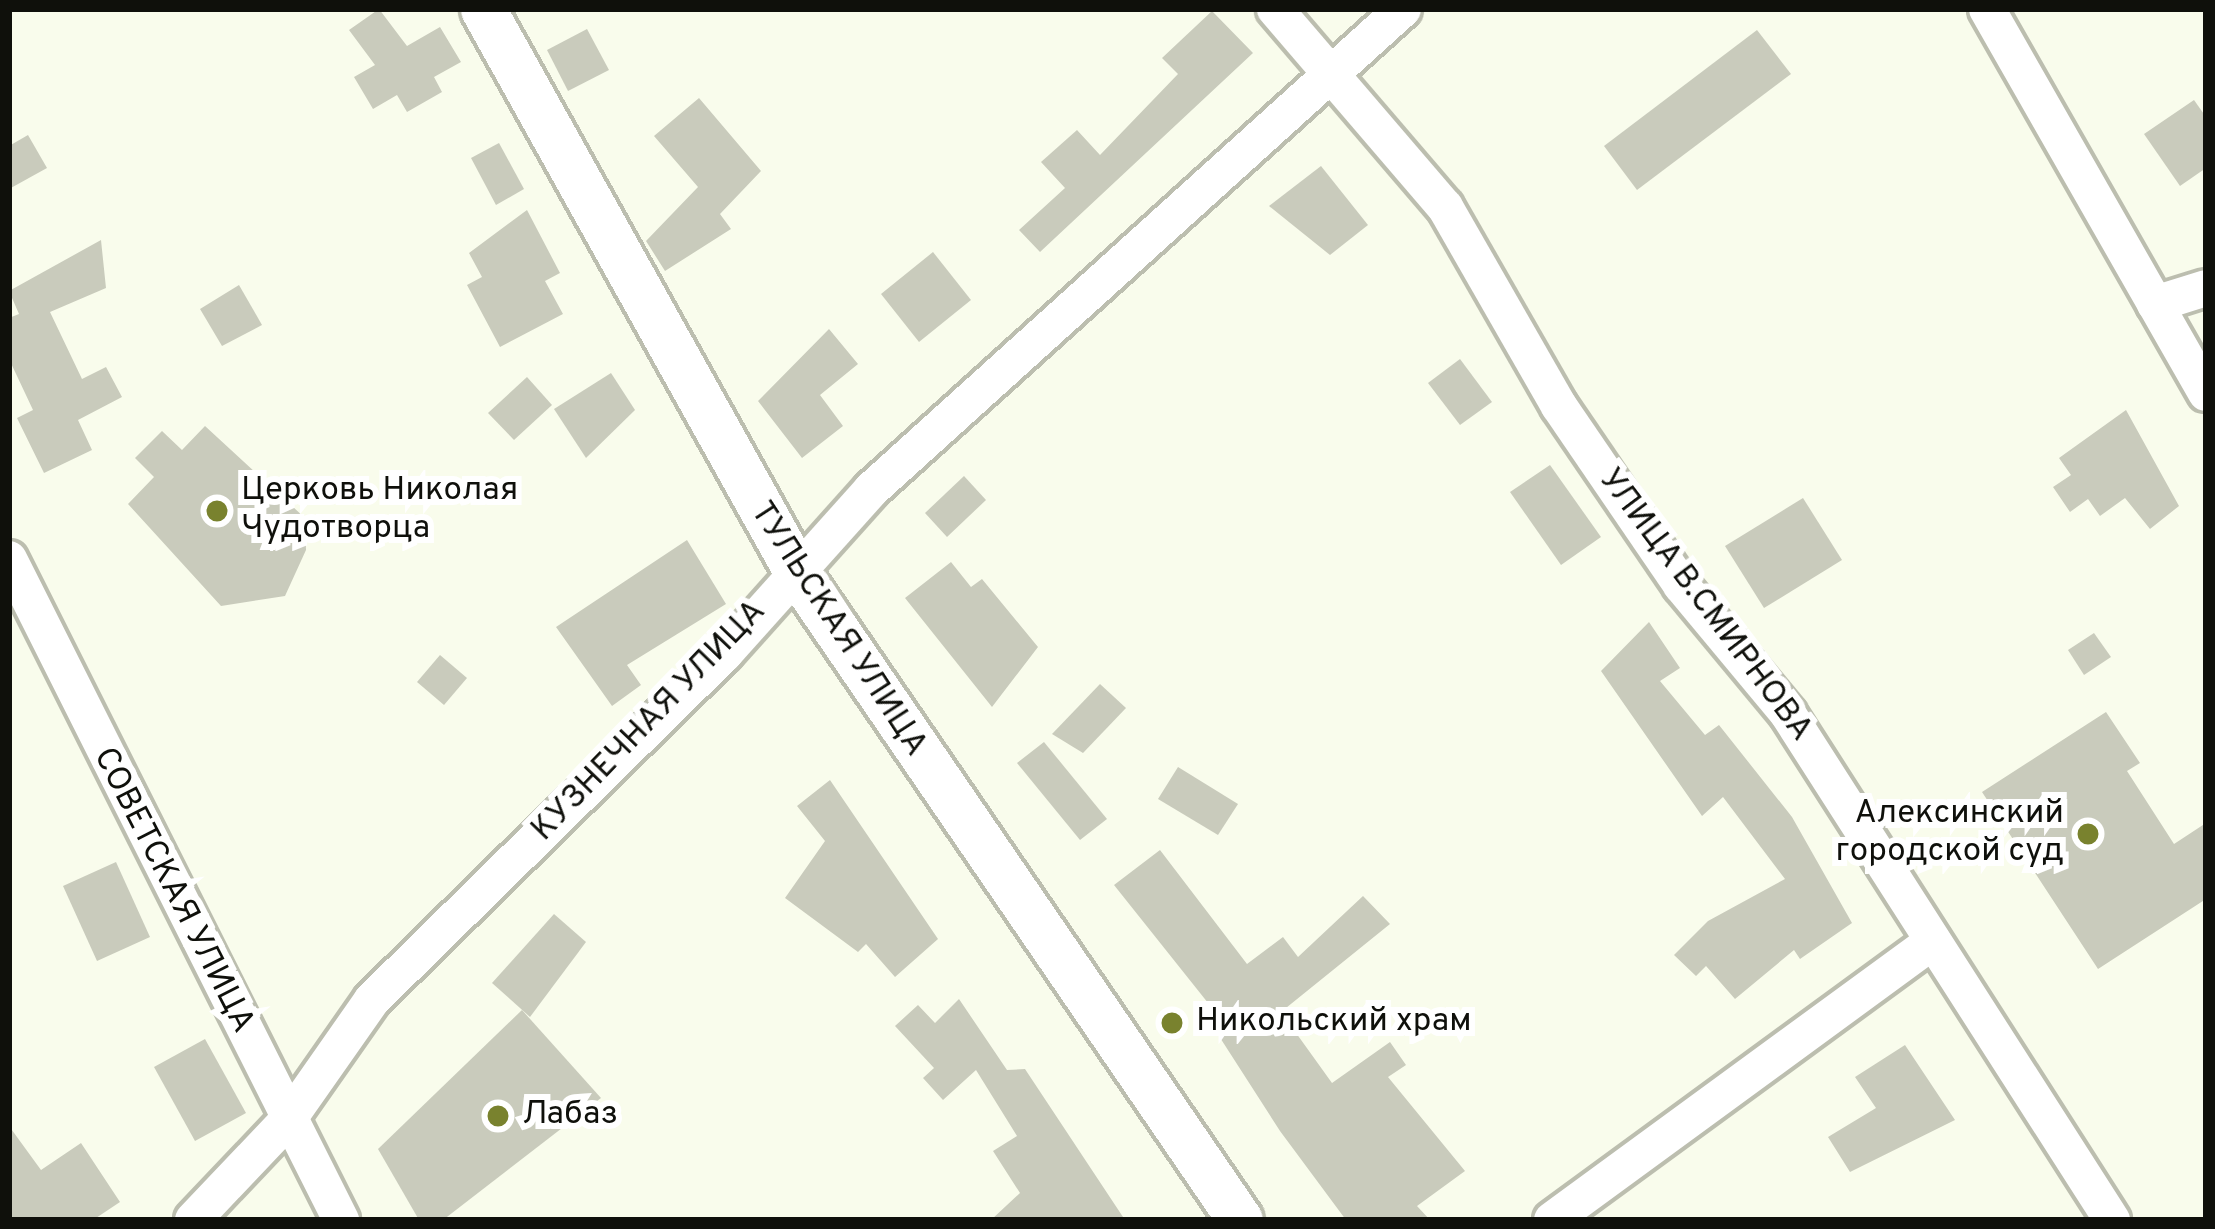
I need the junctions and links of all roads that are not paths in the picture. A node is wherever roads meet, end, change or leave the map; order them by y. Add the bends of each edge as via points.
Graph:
1 (483, 9) edge
2 (1275, 9) edge
3 (1403, 9) edge
4 (1987, 9) edge
5 (1322, 76) junction
6 (2206, 288) edge
7 (2155, 304) junction
8 (2206, 393) edge
9 (9, 559) edge
10 (796, 571) junction
11 (1934, 941) junction
12 (288, 1120) junction
13 (193, 1220) edge
14 (341, 1220) edge
15 (1240, 1220) edge
16 (1552, 1220) edge
17 (2112, 1220) edge

1 - 10 main road, ТУЛЬСКАЯ УЛИЦА
2 - 5 street, УЛИЦА В.СМИРНОВА
3 - 5 street, КУЗНЕЧНАЯ УЛИЦА
4 - 7 street
5 - 10 street, КУЗНЕЧНАЯ УЛИЦА
5 - 11 street, УЛИЦА В.СМИРНОВА via 1445,207 1559,406 1681,585 1788,715
6 - 7 street
7 - 8 street
9 - 12 street, СОВЕТСКАЯ УЛИЦА
10 - 12 street, КУЗНЕЧНАЯ УЛИЦА via 372,1000
10 - 15 main road, ТУЛЬСКАЯ УЛИЦА
11 - 16 street
11 - 17 street, УЛИЦА В.СМИРНОВА
12 - 13 street, КУЗНЕЧНАЯ УЛИЦА
12 - 14 street, СОВЕТСКАЯ УЛИЦА

